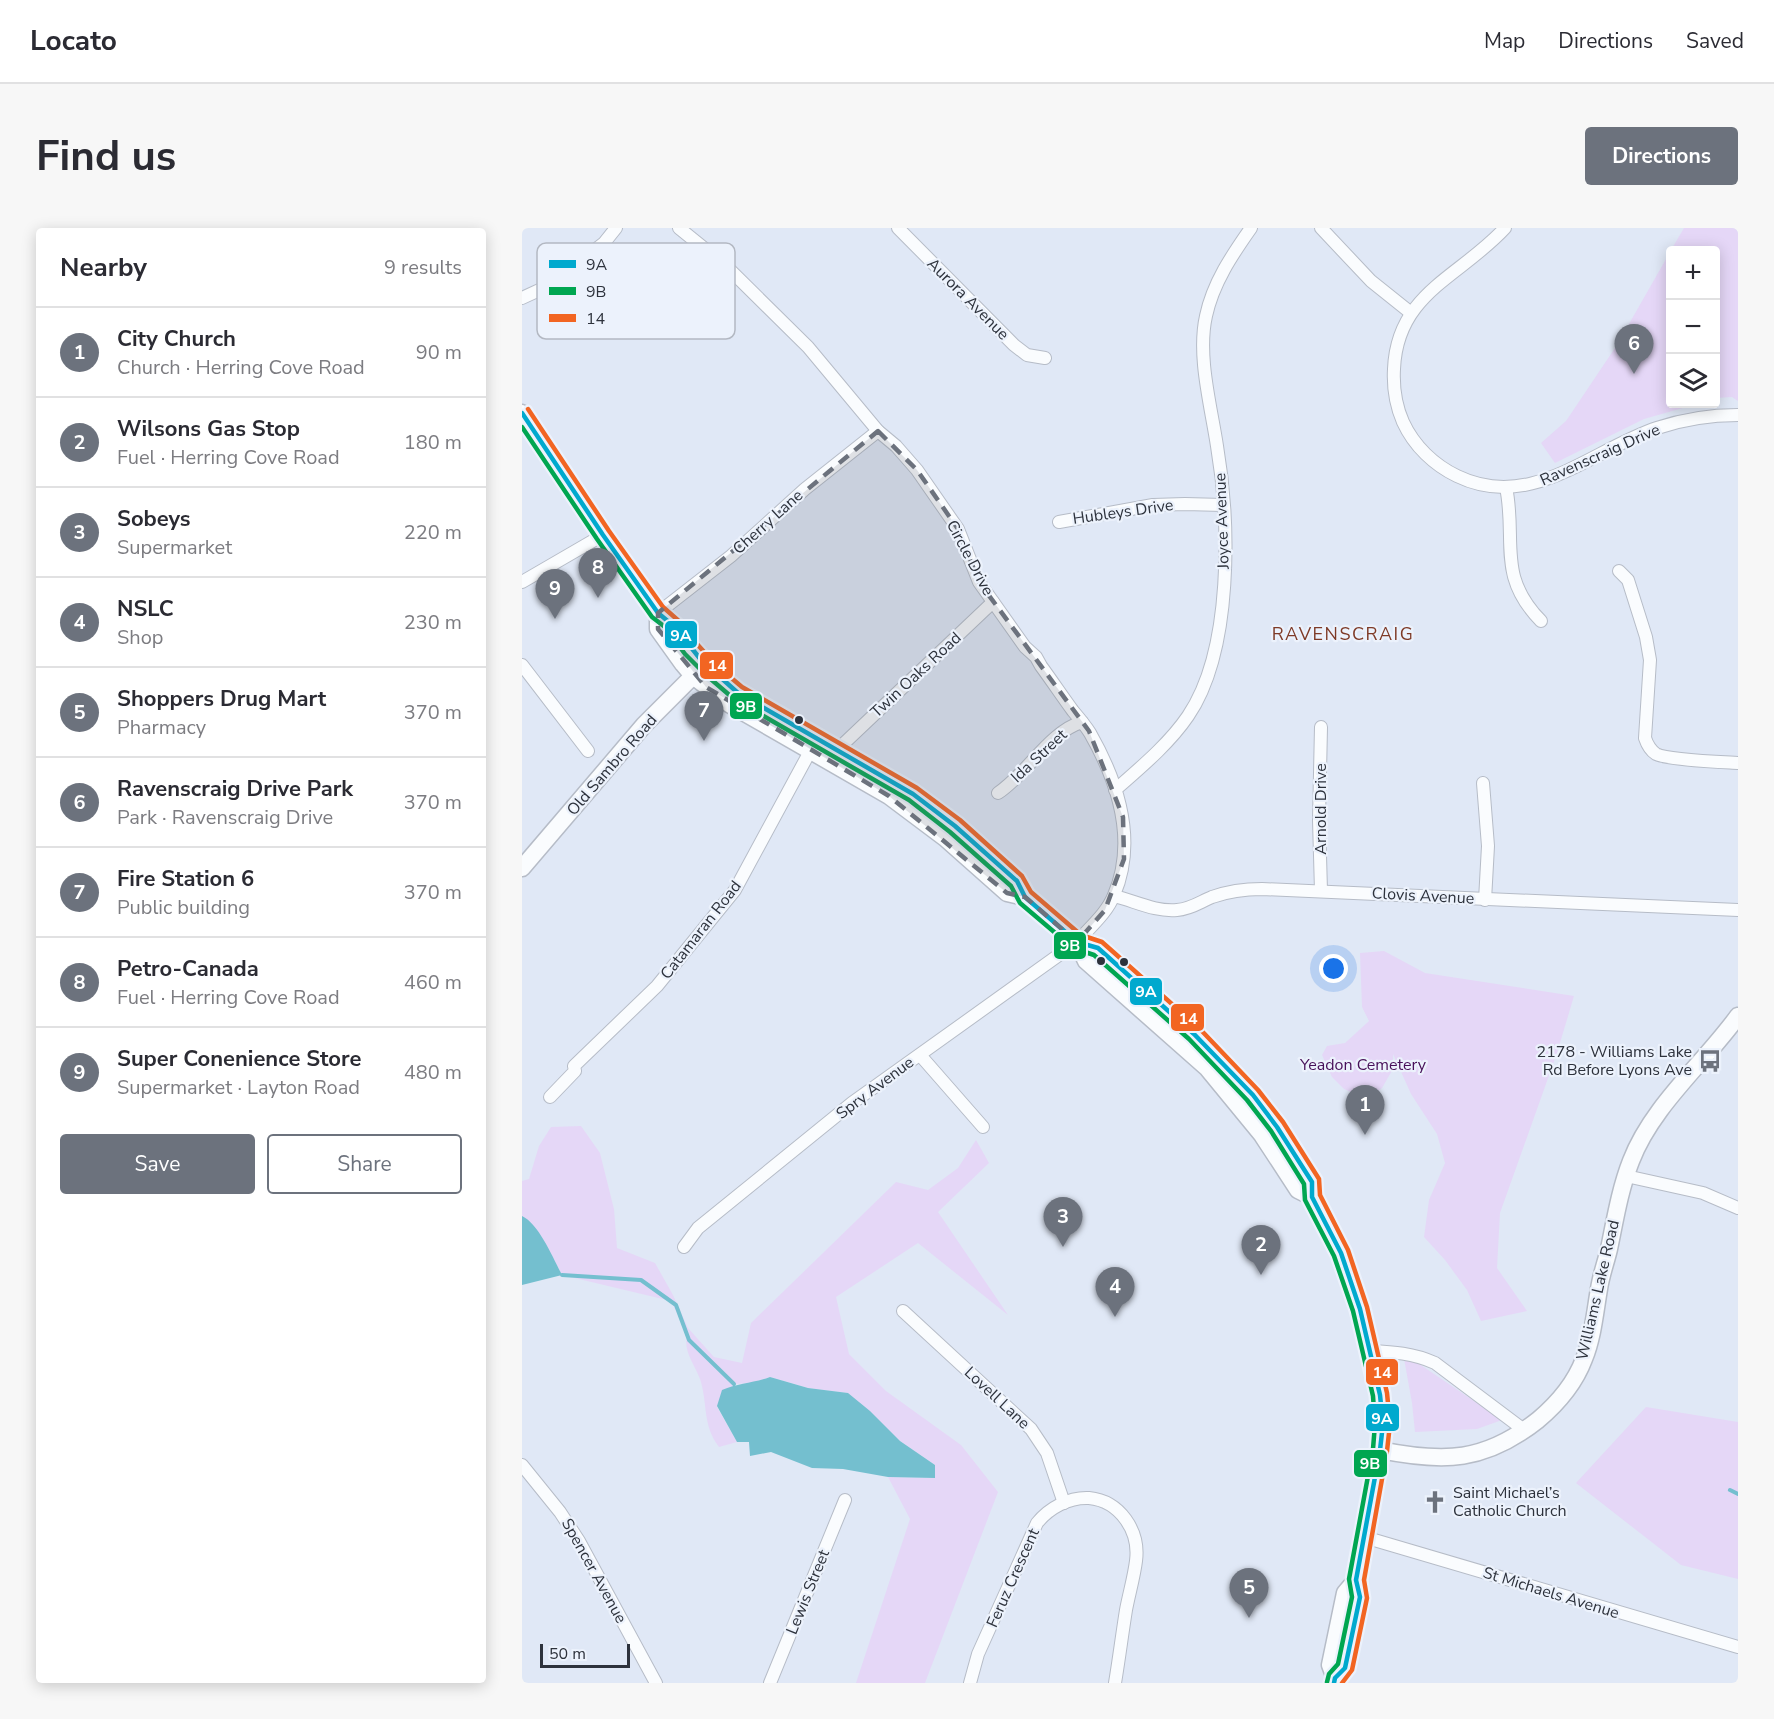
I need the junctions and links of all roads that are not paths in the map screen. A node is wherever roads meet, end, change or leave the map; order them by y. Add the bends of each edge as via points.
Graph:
1 (616, 228) edge
2 (680, 228) edge
3 (898, 228) edge
4 (1251, 228) edge
5 (1321, 228) edge
6 (1505, 228) edge
7 (604, 243) edge
8 (698, 243) edge
9 (735, 275) edge
10 (537, 291) edge
11 (522, 298) edge
12 (1411, 313) junction
13 (1045, 358) dead end
14 (522, 413) edge
15 (1738, 415) edge
16 (878, 431) junction
17 (1506, 487) junction
18 (1223, 505) junction
19 (1059, 522) dead end
20 (603, 535) junction
21 (1619, 571) dead end
22 (522, 582) edge
23 (993, 602) junction
24 (658, 613) junction
25 (1541, 621) dead end
26 (522, 665) edge
27 (699, 670) junction
28 (1082, 722) junction
29 (1321, 727) dead end
30 (814, 744) junction
31 (838, 749) junction
32 (588, 751) dead end
33 (1738, 763) edge
34 (1483, 783) dead end
35 (1114, 790) junction
36 (998, 793) dead end
37 (522, 868) edge
38 (1322, 891) junction
39 (1114, 896) junction
40 (1025, 897) junction
41 (1485, 900) junction
42 (1738, 910) edge
43 (1077, 942) junction
44 (1738, 1016) edge
45 (920, 1055) junction
46 (550, 1097) dead end
47 (983, 1127) dead end
48 (1626, 1176) junction
49 (1738, 1208) edge
50 (684, 1247) dead end
51 (903, 1311) dead end
52 (1370, 1351) junction
53 (1524, 1430) junction
54 (1380, 1450) junction
55 (523, 1467) edge
56 (845, 1500) dead end
57 (1064, 1503) junction
58 (1364, 1537) junction
59 (1738, 1647) edge
60 (1334, 1681) edge
61 (656, 1683) edge
62 (770, 1683) edge
63 (970, 1683) edge
64 (1115, 1683) edge

1 - 7 street
2 - 8 street, Circle Drive
3 - 13 street, Aurora Avenue via 1014,345 1027,356
4 - 18 street, Joyce Avenue via 1217,282 1203,337
5 - 12 street via 1371,281
6 - 12 street, Ravenscraig Drive via 1430,291
9 - 16 street, Circle Drive via 808,347
10 - 11 street
12 - 17 street, Ravenscraig Drive via 1399,337 1395,360 1396,398 1403,422 1428,456 1451,473 1478,484
14 - 20 main road
15 - 17 street, Ravenscraig Drive via 1706,416 1665,425 1550,478
16 - 23 street, Circle Drive via 916,470 958,529 979,582
16 - 24 street, Cherry Lane
17 - 25 street via 1513,578
18 - 19 street, Hubleys Drive via 1153,505
18 - 35 street, Joyce Avenue via 1224,589 1220,628 1207,677 1193,707 1174,733
20 - 22 street
20 - 24 main road
21 - 33 street via 1628,580 1650,660 1645,738 1652,750 1663,756
23 - 28 street, Circle Drive
23 - 31 street, Twin Oaks Road
24 - 27 main road via 658,629
26 - 32 street
27 - 30 main road via 729,704
27 - 37 main road, Old Sambro Road via 645,725
28 - 35 street, Circle Drive
28 - 36 street, Ida Street via 1058,736
29 - 38 street, Arnold Drive
30 - 31 main road
30 - 40 main road via 945,838 1007,893
30 - 46 street, Catamaran Road via 735,890 657,986 574,1066 575,1071
31 - 40 main road via 930,806 1017,881
34 - 41 street via 1488,846
35 - 39 street, Circle Drive via 1125,840 1123,871
38 - 39 street, Clovis Avenue via 1226,892 1197,906 1176,910 1148,907
38 - 41 street, Clovis Avenue
39 - 43 street, Circle Drive
40 - 43 main road
41 - 42 street, Clovis Avenue
43 - 45 street, Spry Avenue
43 - 52 main road via 1086,961 1207,1068 1262,1135 1298,1190 1312,1197 1345,1263
44 - 48 main road, Williams Lake Road via 1656,1115
45 - 47 street
45 - 50 street, Spry Avenue via 852,1103 698,1228
48 - 49 street via 1703,1193
48 - 53 main road, Williams Lake Road via 1584,1362 1556,1402
51 - 57 street, Lovell Lane via 1037,1436
52 - 53 street via 1398,1352 1435,1363
52 - 54 main road via 1380,1395
53 - 54 main road, Williams Lake Road via 1490,1450 1461,1456 1427,1457
54 - 58 main road
55 - 61 street, Spencer Avenue via 579,1540
56 - 62 street, Lewis Street
57 - 63 street, Feruz Crescent via 1034,1528 978,1654
57 - 64 street via 1086,1498 1108,1504 1123,1515 1133,1533 1136,1560
58 - 59 street, St Michaels Avenue
58 - 60 main road via 1356,1581 1360,1597 1345,1668

